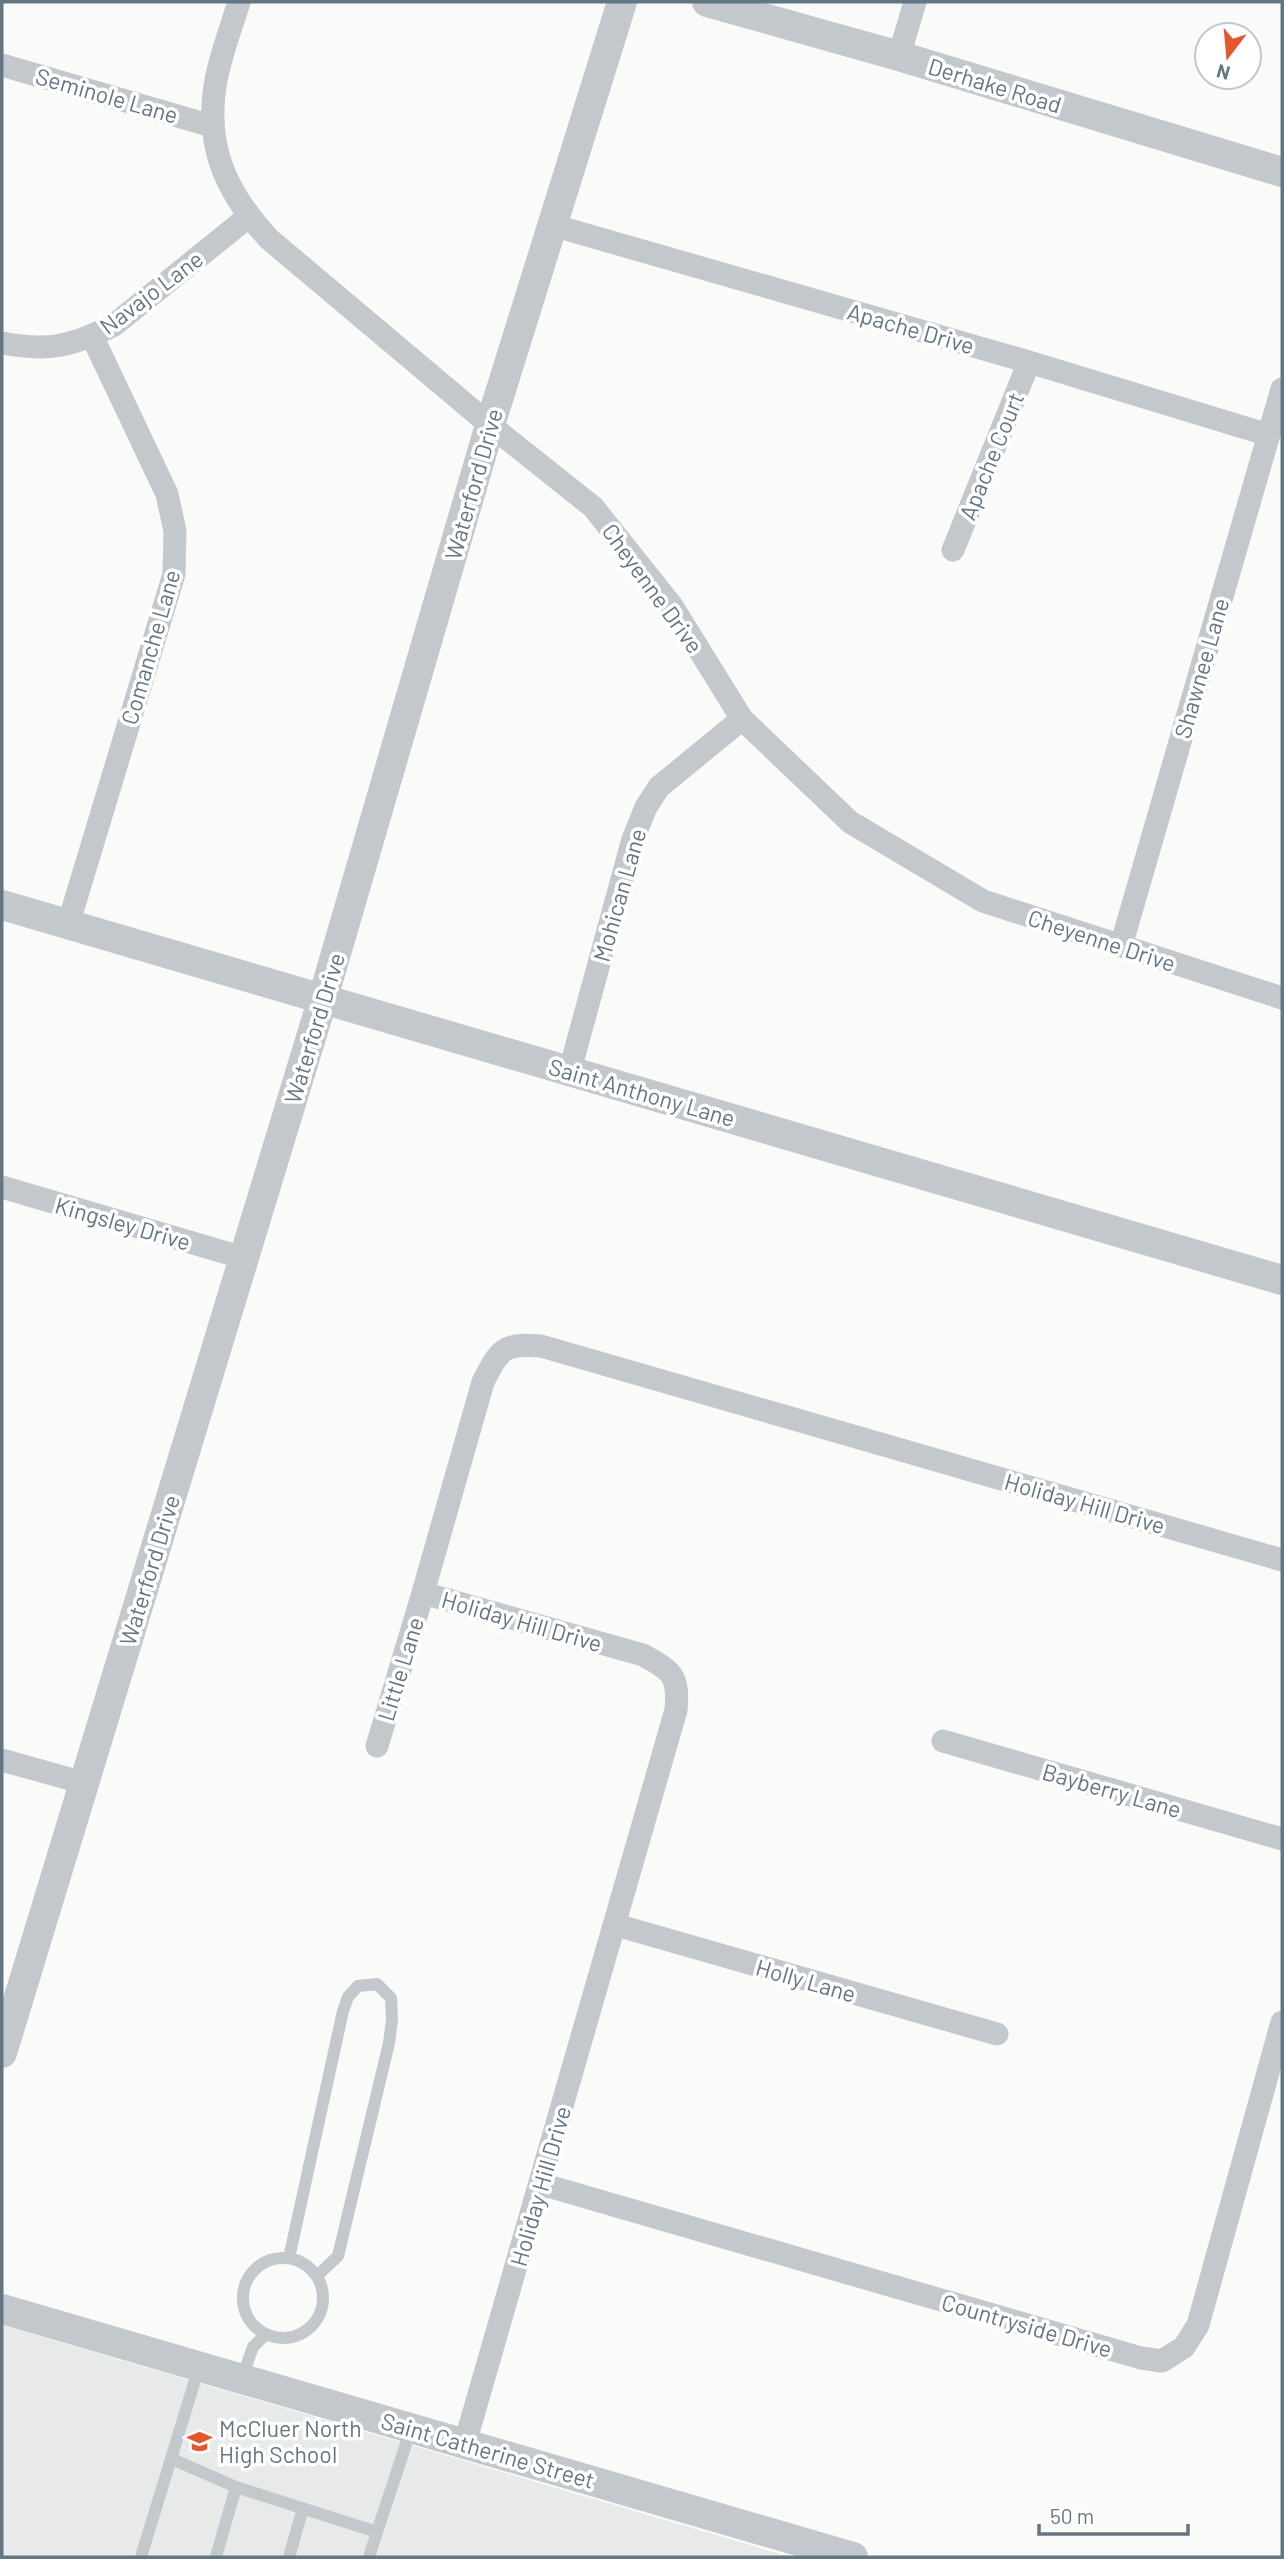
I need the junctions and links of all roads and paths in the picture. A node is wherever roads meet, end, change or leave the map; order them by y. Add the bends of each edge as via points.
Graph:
1 (239, 2) edge
2 (622, 2) edge
3 (707, 2) edge
4 (915, 2) edge
5 (899, 56) junction
6 (2, 65) edge
7 (212, 126) junction
8 (1282, 172) edge
9 (248, 217) junction
10 (552, 225) junction
11 (92, 336) junction
12 (2, 343) edge
13 (1029, 362) junction
14 (1282, 389) edge
15 (490, 425) junction
16 (1269, 435) junction
17 (953, 550) dead end
18 (742, 719) junction
19 (2, 905) edge
20 (68, 925) junction
21 (1121, 946) junction
22 (323, 998) junction
23 (1282, 998) edge
24 (570, 1070) junction
25 (2, 1187) edge
26 (244, 1258) junction
27 (1282, 1280) edge
28 (1282, 1560) edge
29 (423, 1592) junction
30 (943, 1741) dead end
31 (377, 1745) dead end
32 (2, 1760) edge
33 (84, 1783) junction
34 (1282, 1839) edge
35 (616, 1925) junction
36 (1282, 2022) edge
37 (997, 2034) dead end
38 (3, 2041) edge
39 (541, 2184) junction
40 (289, 2258) junction
41 (317, 2276) junction
42 (2, 2309) edge
43 (266, 2334) junction
44 (199, 2366) junction
45 (242, 2379) junction
46 (411, 2428) junction
47 (464, 2443) junction
48 (172, 2459) junction
49 (236, 2487) junction
50 (303, 2508) junction
51 (377, 2532) junction
52 (141, 2557) edge
53 (216, 2557) edge
54 (289, 2557) edge
55 (369, 2557) edge
56 (853, 2557) edge

1 - 7 street, Cheyenne Drive via 216,81
2 - 10 street, Waterford Drive
3 - 5 street, Derhake Road
4 - 5 street
5 - 8 street, Derhake Road
6 - 7 street, Seminole Lane
7 - 9 street, Cheyenne Drive via 230,190
9 - 11 street, Navajo Lane via 114,324
9 - 15 street, Cheyenne Drive
10 - 13 street, Apache Drive
10 - 15 street, Waterford Drive
11 - 12 street, Navajo Lane via 63,347
11 - 20 street, Comanche Lane via 167,494 175,531 174,574
13 - 16 street, Apache Drive
13 - 17 street, Apache Court
14 - 16 street, Shawnee Lane
15 - 18 street, Cheyenne Drive via 593,507 673,606
15 - 22 street, Waterford Drive
16 - 21 street, Shawnee Lane
18 - 21 street, Cheyenne Drive via 850,822 983,901
18 - 24 street, Mohican Lane via 659,787 646,807 633,839
19 - 20 street, Saint Anthony Lane
20 - 22 street, Saint Anthony Lane
21 - 23 street, Cheyenne Drive
22 - 24 street, Saint Anthony Lane
22 - 26 street, Waterford Drive
24 - 27 street, Saint Anthony Lane
25 - 26 street, Kingsley Drive
26 - 33 street, Waterford Drive
28 - 29 street, Holiday Hill Drive via 541,1346 517,1344 497,1354 483,1382
29 - 31 street, Little Lane
29 - 35 street, Holiday Hill Drive via 643,1655 667,1668 678,1688 676,1710
30 - 34 street, Bayberry Lane
32 - 33 street
33 - 38 street, Waterford Drive
35 - 37 street, Holly Lane
35 - 39 street, Holiday Hill Drive
36 - 39 street, Countryside Drive via 1198,2325 1184,2347 1162,2361
39 - 47 street, Holiday Hill Drive
40 - 41 lane via 306,2264
40 - 41 lane via 343,2011 358,1986 377,1984 391,1998 389,2043 338,2256
40 - 43 lane via 267,2260 256,2267 243,2290 247,2316
41 - 43 lane via 324,2298 315,2323 292,2337
42 - 44 street, Saint Catherine Street
43 - 45 lane via 253,2347
44 - 45 street, Saint Catherine Street
44 - 48 lane
45 - 46 street, Saint Catherine Street
46 - 47 street, Saint Catherine Street
46 - 51 lane
47 - 56 street, Saint Catherine Street
48 - 49 lane
48 - 52 lane
49 - 50 lane
49 - 53 lane
50 - 51 lane
50 - 54 lane
51 - 55 lane

